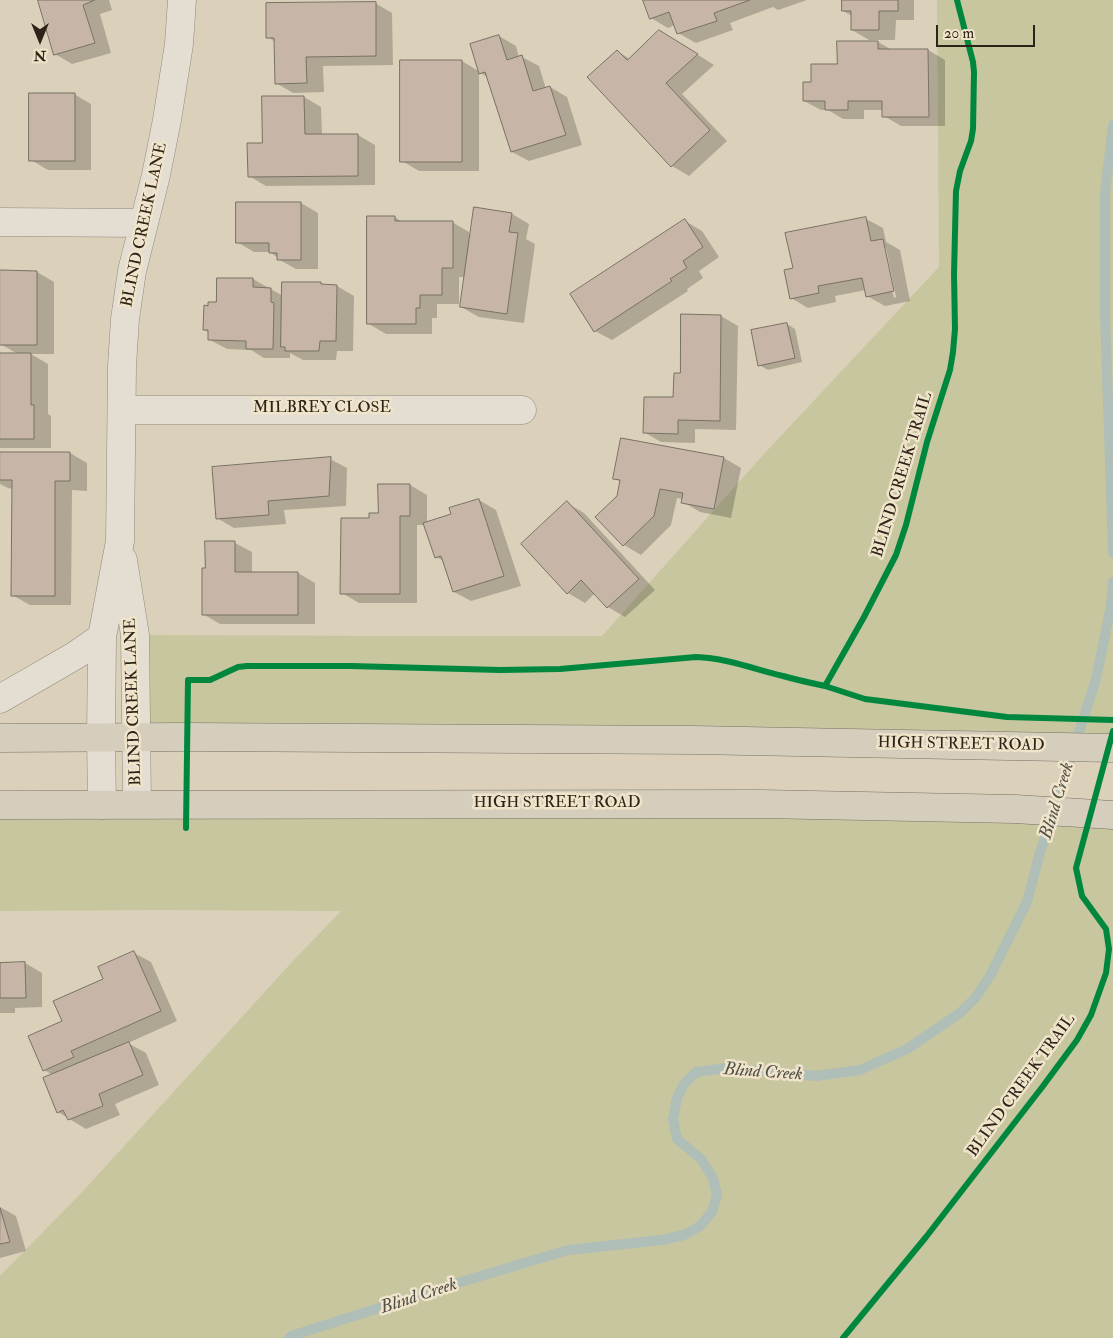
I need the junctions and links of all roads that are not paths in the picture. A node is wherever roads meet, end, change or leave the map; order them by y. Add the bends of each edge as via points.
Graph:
1 (182, 0) edge
2 (0, 222) edge
3 (144, 223) junction
4 (122, 410) junction
5 (522, 410) dead end
6 (120, 541) junction
7 (102, 638) junction
8 (0, 699) edge
9 (0, 738) edge
10 (101, 738) junction
11 (136, 738) junction
12 (1113, 748) edge
13 (137, 804) junction
14 (0, 805) edge
15 (102, 805) junction
16 (1113, 815) edge

1 - 3 street, BLIND CREEK LANE via 168,120
2 - 3 street
3 - 4 street, BLIND CREEK LANE via 132,270 125,319
4 - 5 street, MILBREY CLOSE
4 - 6 street, BLIND CREEK LANE
6 - 7 street, BLIND CREEK LANE
6 - 11 street, BLIND CREEK LANE via 135,635
7 - 8 street
7 - 10 street, BLIND CREEK LANE
9 - 10 main road, HIGH STREET ROAD
10 - 11 main road, HIGH STREET ROAD
10 - 15 street, BLIND CREEK LANE
11 - 12 main road, HIGH STREET ROAD via 692,740
11 - 13 street, BLIND CREEK LANE
13 - 15 main road, HIGH STREET ROAD
13 - 16 main road, HIGH STREET ROAD via 761,804 1015,809
14 - 15 main road, HIGH STREET ROAD

